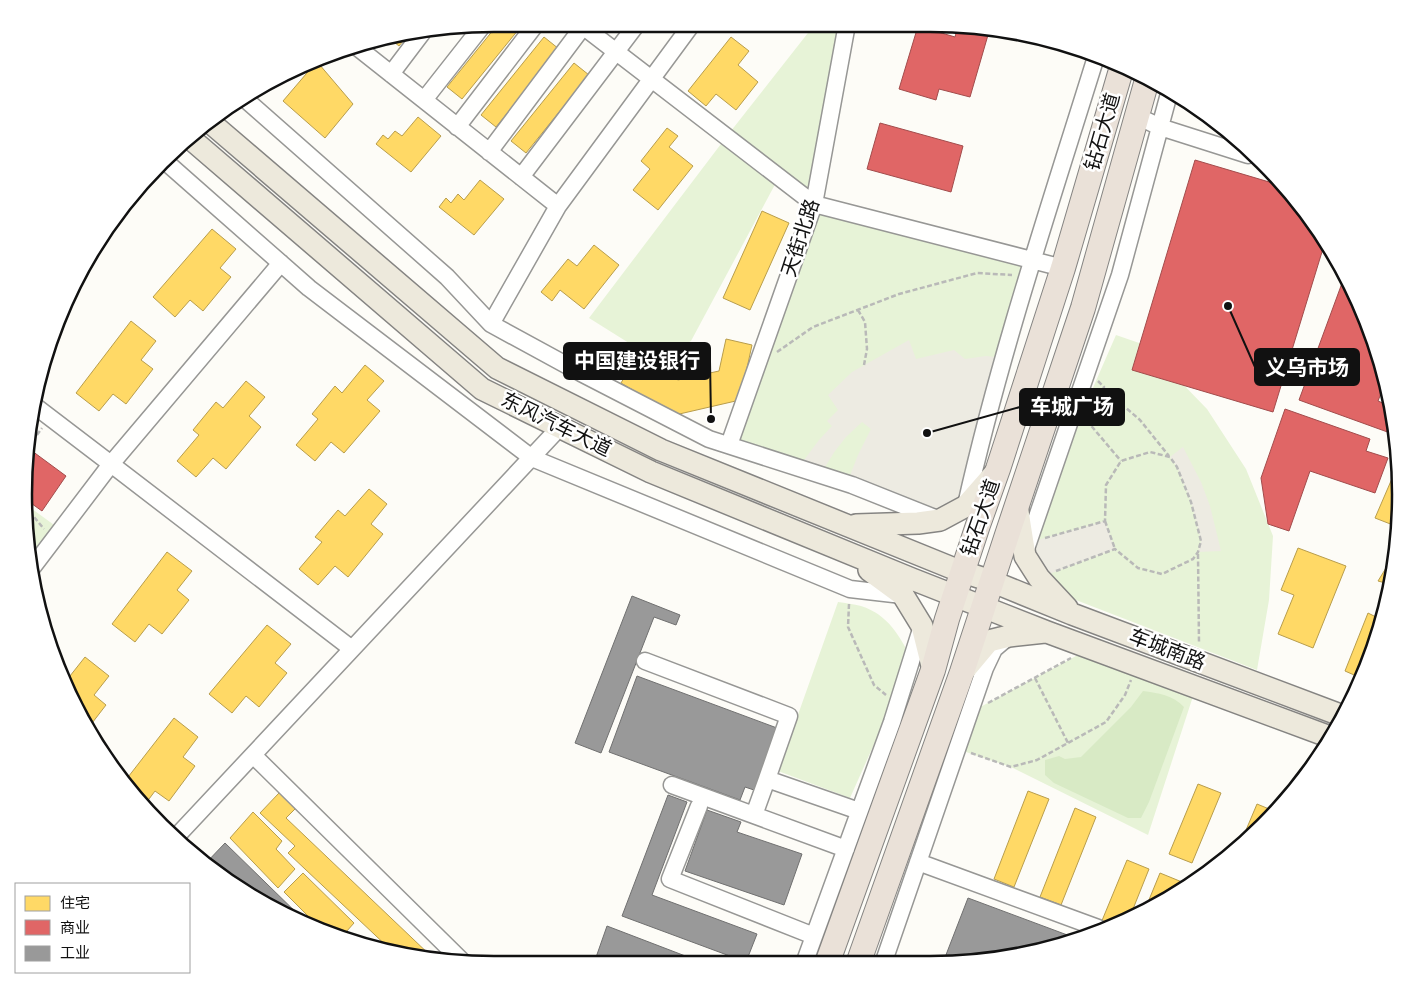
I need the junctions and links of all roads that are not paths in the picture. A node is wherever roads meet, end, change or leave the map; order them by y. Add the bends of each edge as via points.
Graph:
1 (530, 32) edge
2 (578, 32) edge
3 (592, 32) edge
4 (631, 32) edge
5 (686, 32) edge
6 (846, 32) edge
7 (477, 33) edge
8 (418, 39) edge
9 (363, 52) edge
10 (616, 52) junction
11 (1094, 63) edge
12 (391, 74) junction
13 (1120, 74) edge
14 (652, 79) junction
15 (1146, 86) edge
16 (1168, 98) edge
17 (424, 100) junction
18 (249, 103) edge
19 (1137, 116) junction
20 (215, 126) edge
21 (458, 127) junction
22 (1160, 127) junction
23 (1217, 138) edge
24 (196, 142) edge
25 (1069, 145) junction
26 (1233, 146) edge
27 (489, 152) junction
28 (1096, 155) junction
29 (170, 166) edge
30 (521, 177) junction
31 (814, 204) junction
32 (558, 206) junction
33 (281, 263) junction
34 (1063, 268) junction
35 (1030, 269) junction
36 (1114, 291) junction
37 (1081, 316) junction
38 (491, 324) junction
39 (40, 410) edge
40 (560, 427) junction
41 (729, 446) junction
42 (532, 458) junction
43 (111, 464) junction
44 (998, 469) junction
45 (1017, 504) junction
46 (966, 506) junction
47 (940, 520) junction
48 (849, 526) junction
49 (1026, 550) junction
50 (845, 551) junction
51 (37, 561) edge
52 (963, 572) junction
53 (991, 581) junction
54 (903, 595) junction
55 (955, 595) junction
56 (983, 606) junction
57 (1072, 614) junction
58 (922, 626) junction
59 (1047, 632) junction
60 (1009, 636) junction
61 (352, 649) junction
62 (645, 662) dead end
63 (933, 670) junction
64 (962, 672) junction
65 (1336, 713) edge
66 (1324, 735) edge
67 (253, 755) junction
68 (767, 779) junction
69 (672, 785) dead end
70 (699, 806) dead end
71 (859, 812) junction
72 (754, 815) junction
73 (181, 832) edge
74 (872, 838) junction
75 (846, 849) junction
76 (918, 862) junction
77 (1092, 926) edge
78 (816, 929) junction
79 (455, 954) edge
80 (806, 956) edge
81 (830, 956) edge
82 (861, 956) edge
83 (886, 956) edge

1 - 21 street
2 - 27 street
3 - 10 street
4 - 10 street
5 - 14 street
6 - 31 street, 天街北路
7 - 17 street
8 - 12 street
9 - 12 street
10 - 14 street
10 - 30 street
11 - 25 street
12 - 17 street
13 - 28 highway, 钻石大道
14 - 31 street
14 - 32 street
15 - 19 highway, 钻石大道
16 - 22 street
17 - 21 street
18 - 38 street via 447,277
19 - 22 street
19 - 37 highway, 钻石大道
20 - 48 main road, 东风汽车大道 via 497,368 662,450
21 - 27 street
22 - 23 street
22 - 36 street
23 - 26 street
24 - 40 main road, 东风汽车大道 via 482,389
25 - 28 street
25 - 35 street
27 - 30 street
28 - 34 highway, 钻石大道
29 - 33 street
30 - 32 street
31 - 35 street
31 - 41 street, 天街北路
32 - 38 street
33 - 42 street via 309,288
33 - 43 street
34 - 35 street
34 - 44 highway, 钻石大道
35 - 46 street
36 - 37 street
36 - 49 street
37 - 45 highway, 钻石大道
38 - 41 street via 709,439
39 - 43 street
40 - 42 street
40 - 50 main road, 东风汽车大道 via 651,472
41 - 47 street via 852,485
42 - 54 street via 850,589
42 - 61 street
43 - 51 street
43 - 61 street
44 - 46 main road
44 - 52 highway, 钻石大道
45 - 49 main road
45 - 53 highway, 钻石大道
46 - 47 main road
47 - 48 main road
48 - 52 main road, 东风汽车大道
49 - 57 main road via 1039,578
50 - 54 main road
50 - 55 main road, 东风汽车大道
52 - 53 main road, 东风汽车大道
52 - 55 highway, 钻石大道
53 - 56 highway, 钻石大道
53 - 57 main road, 车城南路
54 - 58 main road
55 - 56 main road, 东风汽车大道
55 - 63 highway, 钻石大道
56 - 59 main road, 车城南路
56 - 64 highway, 钻石大道
57 - 65 main road, 车城南路
58 - 63 main road
58 - 71 street
59 - 60 main road
59 - 66 main road, 车城南路
60 - 64 main road via 989,641
60 - 76 street via 994,649 985,668
61 - 67 street
62 - 68 street via 789,716
63 - 74 highway, 钻石大道
64 - 82 highway, 钻石大道
67 - 73 street
67 - 79 street
68 - 71 street
68 - 72 street
69 - 72 street
70 - 78 street via 670,879
71 - 75 street
72 - 75 street
74 - 78 street
74 - 81 highway, 钻石大道
75 - 78 street
76 - 77 street
76 - 83 street
78 - 80 street

